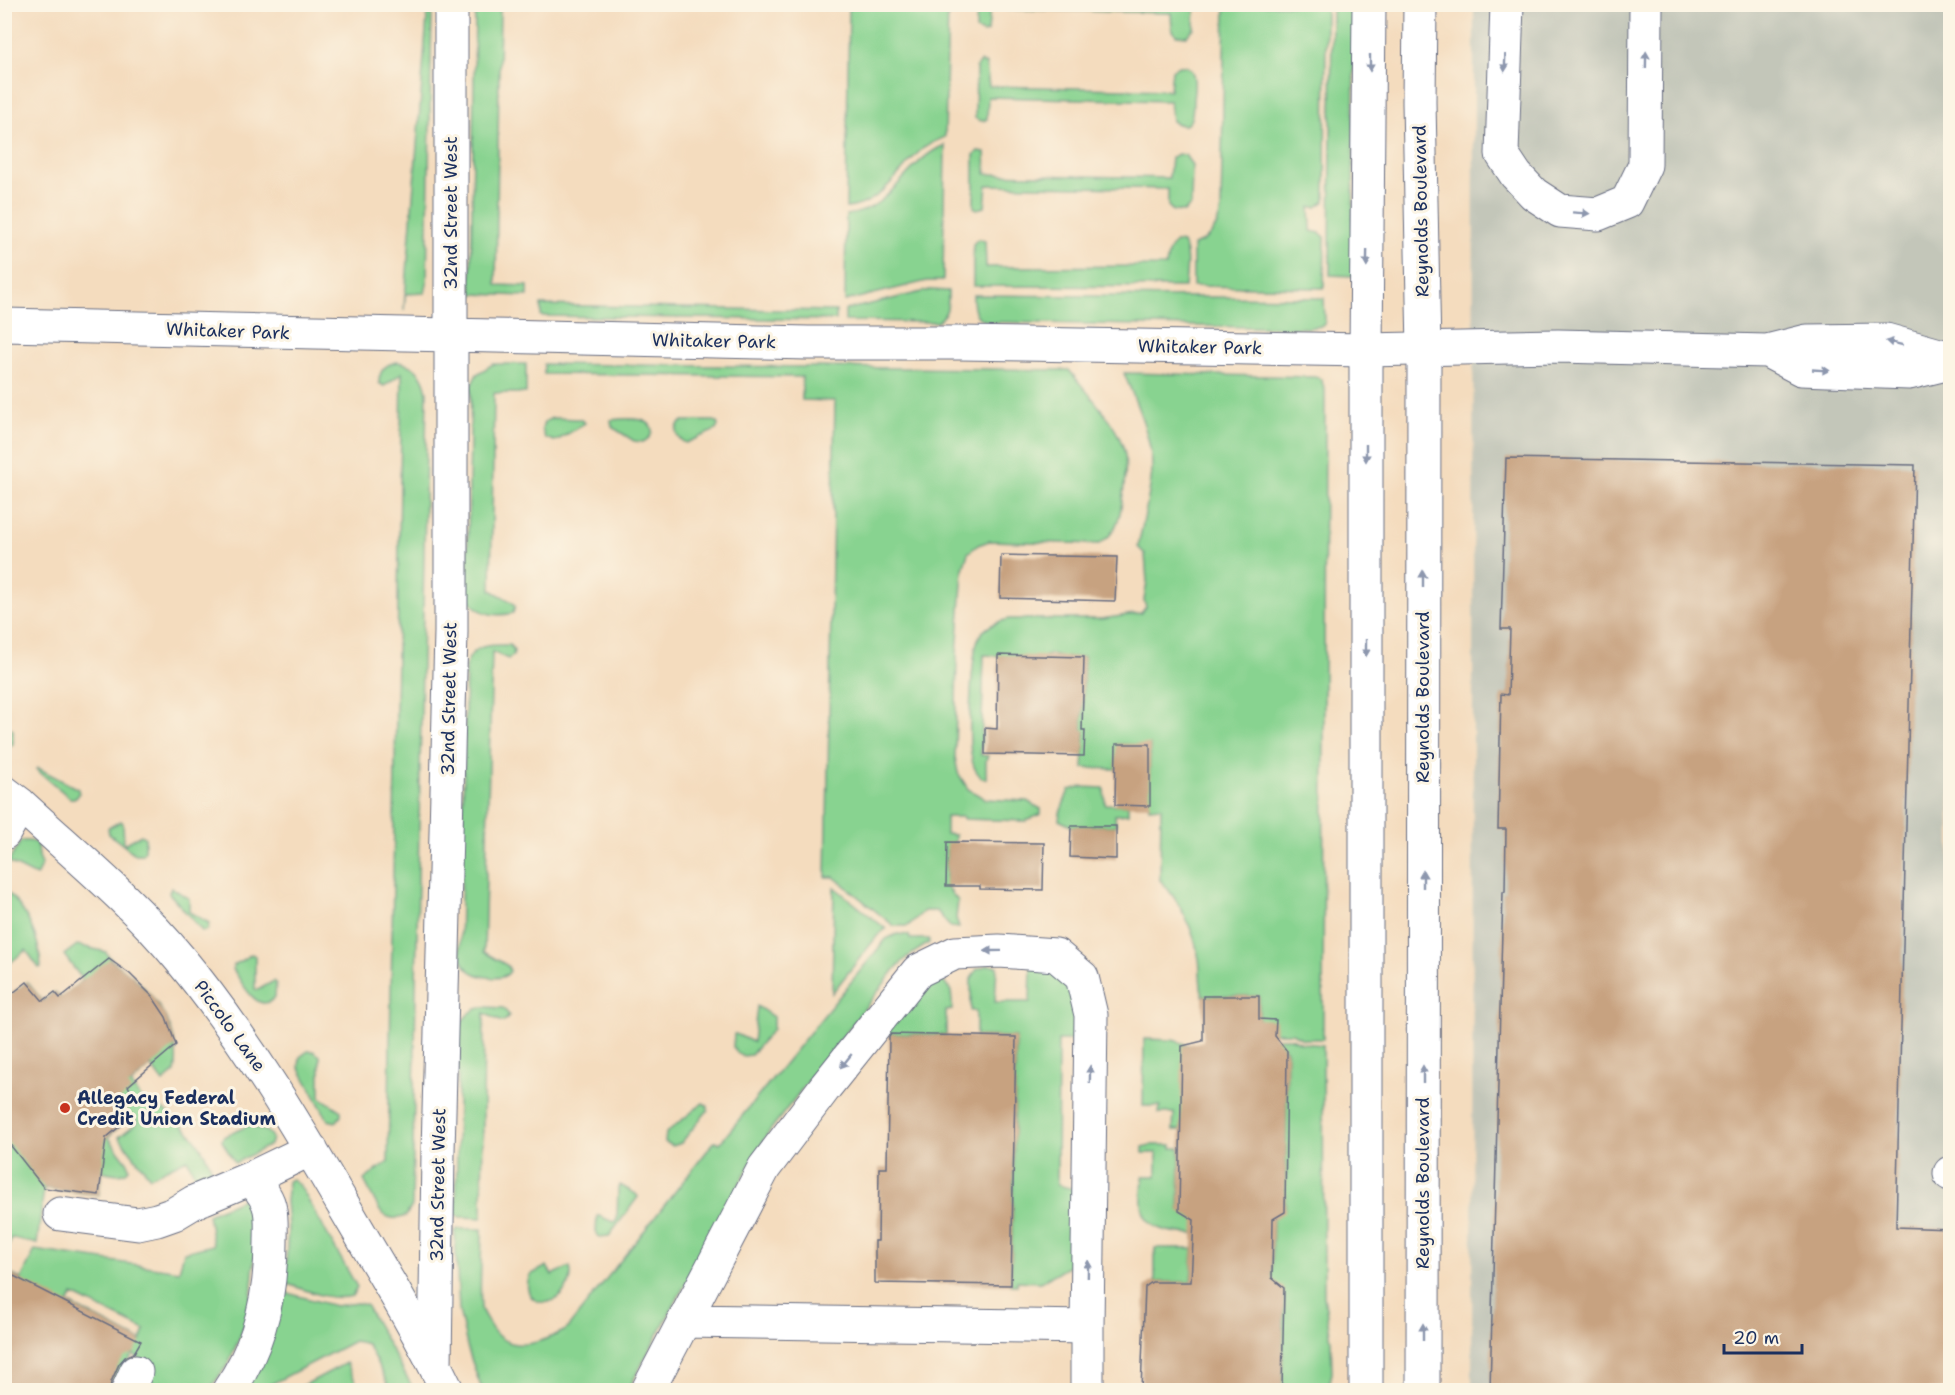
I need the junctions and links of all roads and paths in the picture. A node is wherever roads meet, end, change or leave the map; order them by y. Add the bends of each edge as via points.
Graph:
1 (452, 4) edge
2 (1370, 4) edge
3 (1420, 4) edge
4 (1507, 4) edge
5 (1646, 4) edge
6 (4, 326) edge
7 (451, 335) junction
8 (1366, 350) junction
9 (1424, 350) junction
10 (1950, 360) edge
11 (13, 798) edge
12 (4, 833) edge
13 (311, 1149) junction
14 (252, 1178) junction
15 (60, 1214) dead end
16 (684, 1321) junction
17 (1087, 1327) junction
18 (441, 1378) edge
19 (229, 1390) edge
20 (648, 1390) edge
21 (1087, 1390) edge
22 (1366, 1390) edge
23 (1423, 1390) edge

1 - 7 main road, 32nd Street West
2 -> 8 main road
3 - 9 main road, Reynolds Boulevard
4 -> 5 main road via 1502,154 1534,194 1560,212 1598,214 1628,202 1645,165
6 - 7 main road, Whitaker Park
7 - 8 main road, Whitaker Park
7 - 18 main road, 32nd Street West via 451,632 438,1152
8 - 9 main road, Whitaker Park
8 -> 22 main road
9 - 10 main road, Whitaker Park via 1558,346 1767,351 1801,369 1909,373
23 -> 9 main road, Reynolds Boulevard
11 - 12 main road
11 - 13 main road, Piccolo Lane via 179,958 270,1081
13 - 14 main road
13 - 18 main road, Piccolo Lane
14 - 15 main road via 174,1214 138,1224
14 - 19 main road via 270,1210 271,1270 258,1336
16 - 17 main road
17 -> 16 main road via 1091,1015 1082,977 1056,955 999,951 955,953 918,971 764,1168
16 - 20 main road
17 - 21 main road

